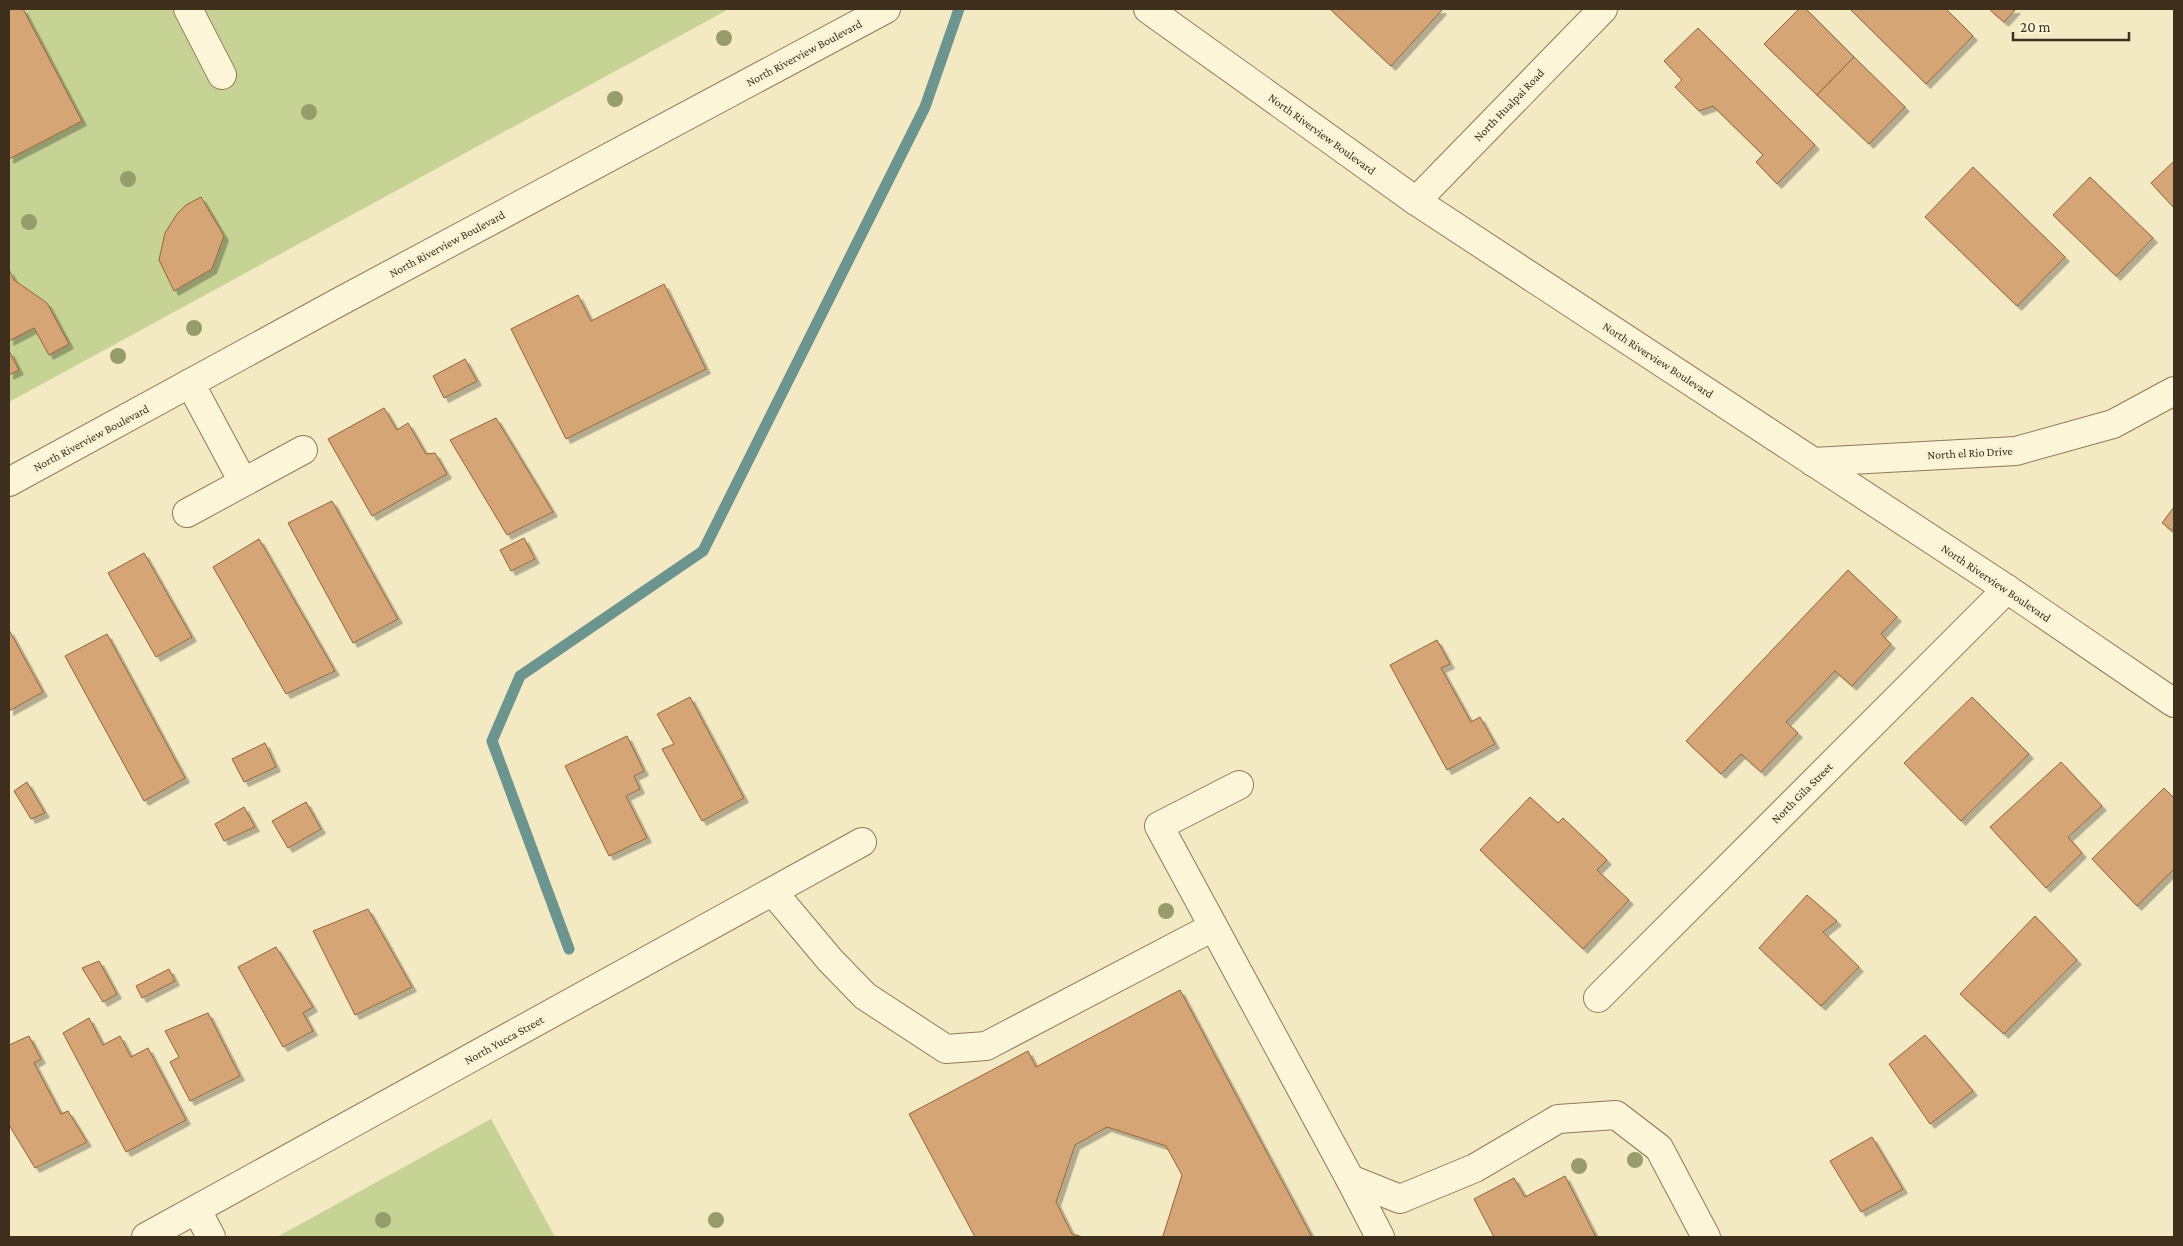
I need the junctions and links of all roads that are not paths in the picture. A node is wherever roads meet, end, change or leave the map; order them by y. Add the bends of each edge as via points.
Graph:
1 (188, 9) edge
2 (886, 9) edge
3 (1148, 9) edge
4 (1603, 9) edge
5 (222, 75) dead end
6 (1416, 200) junction
7 (190, 384) junction
8 (2174, 391) edge
9 (303, 450) dead end
10 (1813, 462) junction
11 (9, 482) edge
12 (243, 482) junction
13 (187, 513) dead end
14 (2007, 588) junction
15 (2174, 703) edge
16 (1240, 786) dead end
17 (862, 842) dead end
18 (774, 892) junction
19 (1213, 927) junction
20 (1598, 998) dead end
21 (1350, 1180) junction
22 (197, 1210) junction
23 (146, 1237) edge
24 (211, 1237) edge
25 (1380, 1237) edge
26 (1706, 1237) edge

1 - 5 street
2 - 7 street, North Riverview Boulevard
3 - 6 street, North Riverview Boulevard
4 - 6 street, North Hualpai Road
6 - 10 street, North Riverview Boulevard
7 - 11 street, North Riverview Boulevard
7 - 12 street
8 - 10 street, North el Rio Drive via 2113,424 2016,451
9 - 12 street
10 - 14 street, North Riverview Boulevard
12 - 13 street
14 - 15 street, North Riverview Boulevard
14 - 20 street, North Gila Street
16 - 19 street via 1159,826
17 - 18 street, North Yucca Street
18 - 19 street via 830,960 865,996 946,1049 986,1046
18 - 22 street, North Yucca Street
19 - 21 street
21 - 25 street
21 - 26 street via 1400,1199 1475,1168 1558,1120 1616,1115 1659,1148
22 - 23 street, North Yucca Street
22 - 24 street

